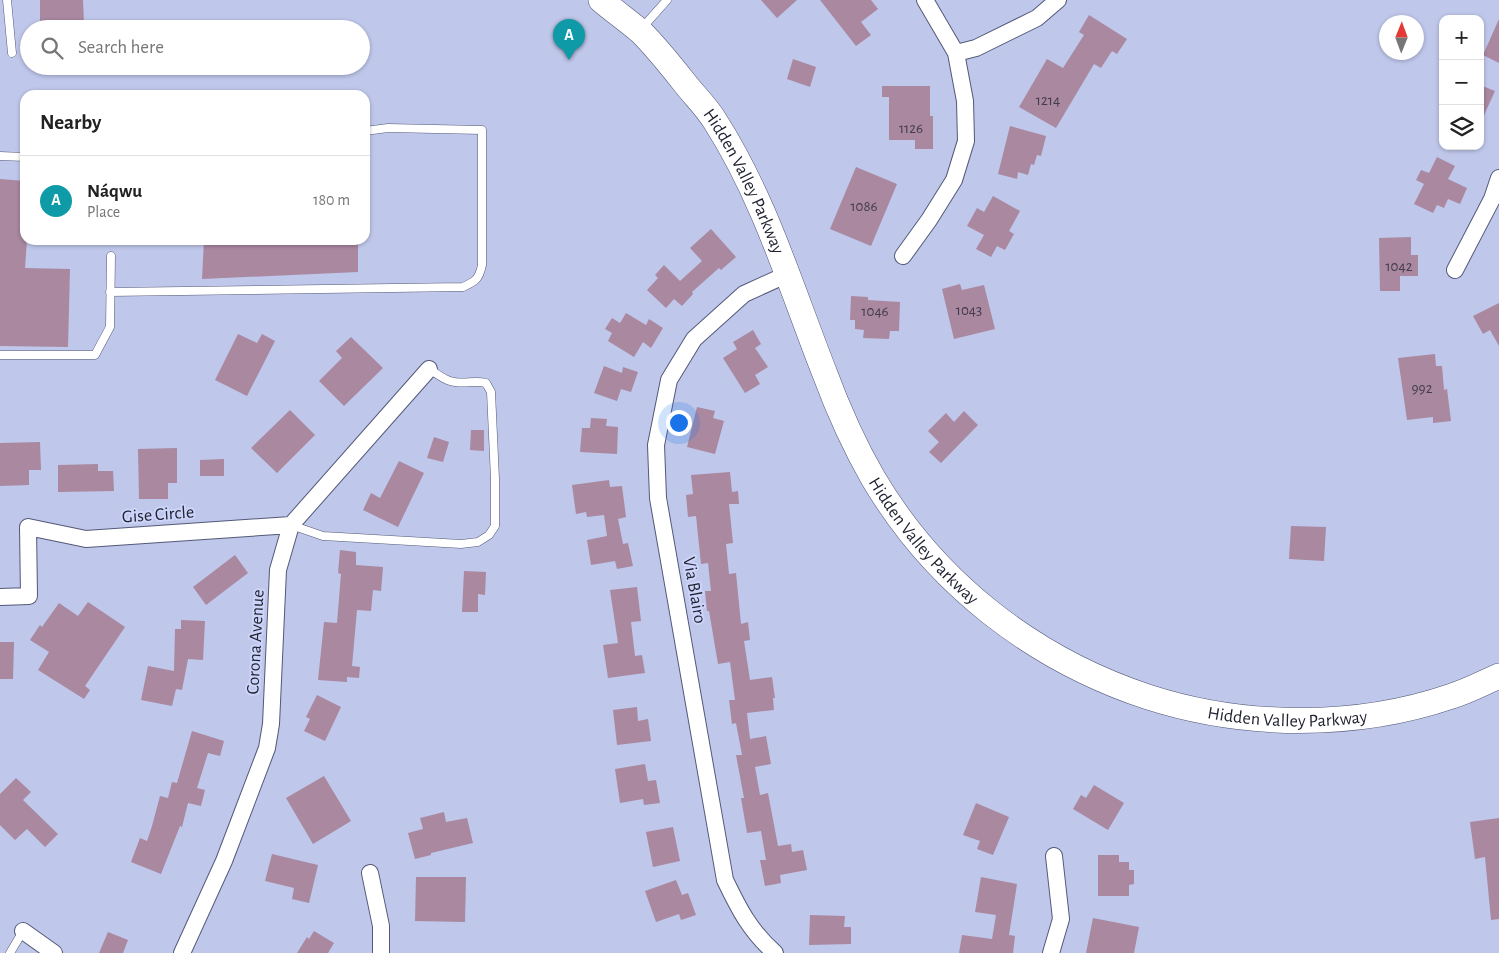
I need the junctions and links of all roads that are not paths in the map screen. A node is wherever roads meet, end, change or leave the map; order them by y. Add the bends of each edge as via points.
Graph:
1 (7, 0) edge
2 (601, 0) edge
3 (667, 0) edge
4 (925, 0) edge
5 (1058, 0) edge
6 (639, 31) junction
7 (12, 53) dead end
8 (956, 53) junction
9 (370, 130) edge
10 (0, 156) edge
11 (20, 157) edge
12 (1499, 178) edge
13 (111, 256) dead end
14 (903, 256) dead end
15 (1455, 270) dead end
16 (788, 274) junction
17 (110, 292) junction
18 (0, 355) edge
19 (429, 369) joint
20 (291, 525) junction
21 (0, 597) edge
22 (1499, 676) edge
23 (1054, 856) dead end
24 (370, 873) dead end
25 (23, 931) joint
26 (10, 953) edge
27 (54, 953) edge
28 (182, 953) edge
29 (381, 953) edge
30 (775, 953) edge
31 (1051, 953) edge

1 - 7 lane
2 - 6 main road, Hidden Valley Parkway
3 - 6 lane
4 - 8 street
5 - 8 street via 1037,18 976,48
6 - 16 main road, Hidden Valley Parkway via 713,117 737,157
8 - 14 street via 965,100 966,141 954,180
9 - 17 lane via 482,130 482,265 479,277 472,284 463,287
10 - 11 lane
12 - 15 street via 1492,199
13 - 17 lane
16 - 22 main road, Hidden Valley Parkway via 847,428 873,478 906,528 944,572 989,612 1064,663 1117,687 1173,705 1229,716 1287,720 1392,712 1451,696
16 - 30 street, Via Blairo via 744,294 694,339 669,380 656,445 658,498 725,880 742,916
17 - 18 lane via 110,327 95,355
19 - 20 street, Corona Avenue
19 - 20 lane via 450,381 486,383 491,392 495,516 489,536 478,542 441,543 323,536
20 - 21 street, Gise Circle via 86,539 28,527 29,596
20 - 28 street, Corona Avenue via 278,570 271,724 267,748 224,861
23 - 31 street via 1061,919
24 - 29 street via 381,926
25 - 26 lane
25 - 27 street

